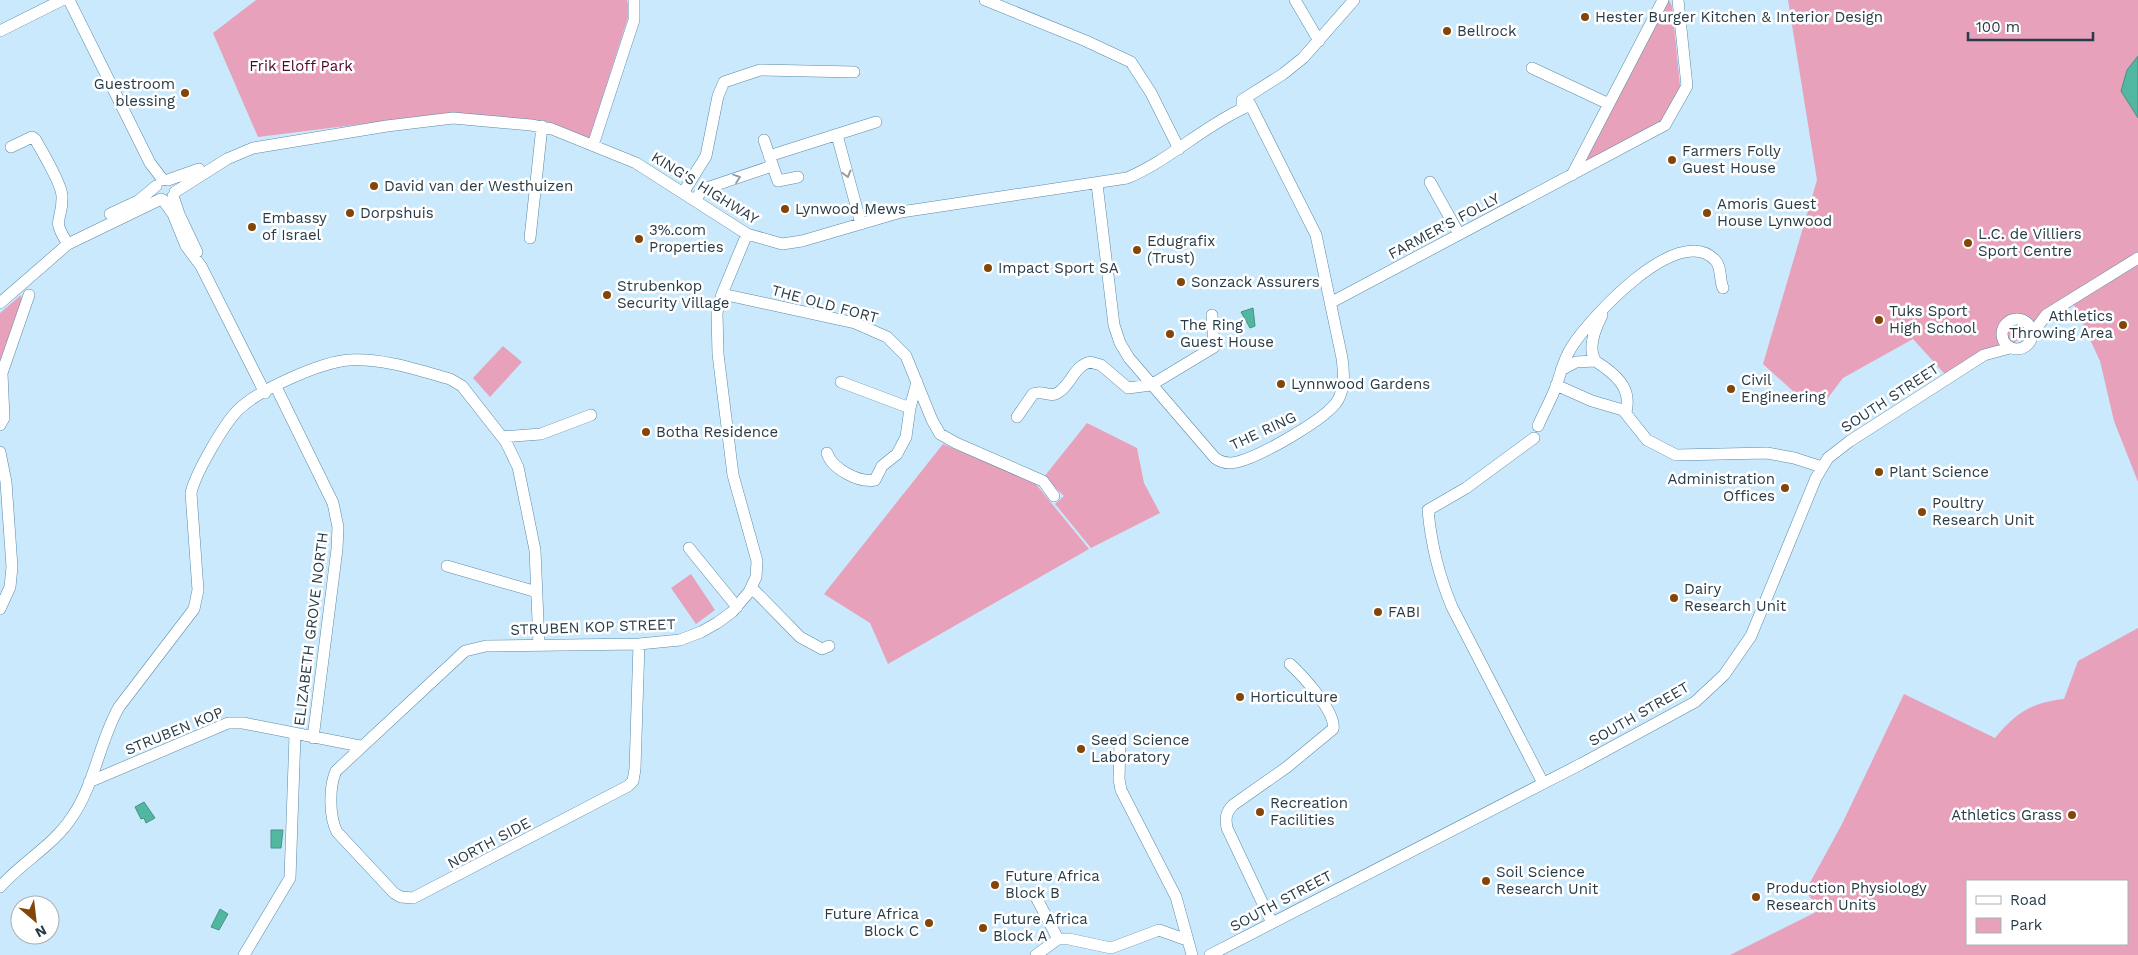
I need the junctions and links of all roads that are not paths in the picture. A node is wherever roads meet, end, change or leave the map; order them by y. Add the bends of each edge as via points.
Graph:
1 (62, 0) edge
2 (69, 0) edge
3 (634, 0) edge
4 (985, 0) edge
5 (1296, 0) edge
6 (1354, 0) edge
7 (1663, 0) edge
8 (1678, 0) edge
9 (0, 31) edge
10 (1319, 41) junction
11 (1532, 68) dead end
12 (854, 72) dead end
13 (1248, 102) junction
14 (1609, 104) junction
15 (876, 122) dead end
16 (542, 126) junction
17 (837, 135) junction
18 (764, 140) dead end
19 (1269, 143) junction
20 (593, 145) junction
21 (11, 147) dead end
22 (1179, 149) junction
23 (227, 159) junction
24 (771, 161) junction
25 (1572, 175) junction
26 (798, 177) dead end
27 (1430, 182) dead end
28 (161, 183) junction
29 (1096, 184) junction
30 (683, 193) junction
31 (168, 197) junction
32 (694, 200) junction
33 (861, 224) junction
34 (747, 234) junction
35 (1459, 234) junction
36 (530, 238) dead end
37 (66, 242) junction
38 (2138, 258) edge
39 (200, 262) junction
40 (1724, 288) dead end
41 (722, 294) junction
42 (29, 295) dead end
43 (0, 298) edge
44 (0, 303) edge
45 (1330, 303) junction
46 (1607, 307) junction
47 (1212, 315) dead end
48 (2046, 316) junction
49 (2023, 320) junction
50 (2032, 334) junction
51 (2001, 337) junction
52 (2010, 348) junction
53 (1984, 355) junction
54 (1595, 361) junction
55 (1561, 370) junction
56 (841, 382) dead end
57 (917, 382) junction
58 (1152, 385) junction
59 (1556, 385) junction
60 (276, 387) junction
61 (265, 393) junction
62 (910, 408) junction
63 (1626, 412) junction
64 (591, 415) dead end
65 (1017, 417) dead end
66 (0, 425) edge
67 (1538, 426) dead end
68 (502, 437) junction
69 (1534, 438) dead end
70 (0, 452) edge
71 (827, 453) dead end
72 (1822, 467) junction
73 (1054, 496) dead end
74 (5, 543) edge
75 (690, 548) dead end
76 (447, 566) dead end
77 (752, 588) junction
78 (537, 592) junction
79 (737, 607) junction
80 (0, 609) edge
81 (639, 644) junction
82 (539, 645) junction
83 (829, 646) dead end
84 (1290, 664) dead end
85 (295, 735) junction
86 (313, 738) junction
87 (1120, 741) dead end
88 (360, 746) junction
89 (89, 782) junction
90 (1543, 783) junction
91 (0, 887) edge
92 (1036, 897) dead end
93 (1272, 923) junction
94 (1058, 939) junction
95 (1187, 940) junction
96 (244, 955) edge
97 (1036, 955) edge
98 (1192, 955) edge
99 (1210, 955) edge

1 - 9 street
2 - 28 street
3 - 20 street via 634,20
4 - 22 street via 1130,62 1151,93
5 - 10 street
6 - 10 street, KING'S HIGHWAY
7 - 14 street
8 - 25 street, FARMER'S FOLLY via 1687,82 1672,114 1660,129
10 - 13 street, KING'S HIGHWAY
11 - 14 street
12 - 30 street via 760,70 724,82 719,91 706,156
13 - 19 street, THE RING
13 - 19 street via 1259,107 1271,129
13 - 22 street, KING'S HIGHWAY
14 - 25 street
15 - 17 street
16 - 20 street, KING'S HIGHWAY
16 - 23 street, KING'S HIGHWAY via 471,119 436,120 274,143
16 - 36 street
17 - 24 street
17 -> 33 street
18 - 24 street
19 - 45 street, THE RING via 1316,235
20 - 30 street, KING'S HIGHWAY via 636,163
21 - 37 street via 35,139 62,194 58,225
22 - 29 street, KING'S HIGHWAY via 1140,173
23 - 28 street, KING'S HIGHWAY
23 - 31 street, KING'S HIGHWAY
24 - 26 street via 778,182
32 -> 24 street via 704,189
25 - 35 street, FARMER'S FOLLY
27 - 35 street
28 - 31 street via 156,195
28 - 31 street via 174,186
28 - 37 street, KING'S HIGHWAY
29 - 33 street, KING'S HIGHWAY via 901,212
29 - 58 street, THE RING via 1117,335 1129,358
30 - 32 street, KING'S HIGHWAY
31 - 37 street, KING'S HIGHWAY
31 - 39 street
31 - 39 street via 186,246
32 - 34 street, KING'S HIGHWAY
33 - 34 street, KING'S HIGHWAY via 791,244 768,242
34 - 41 street, STRUBEN KOP STREET
35 - 45 street, FARMER'S FOLLY
37 - 43 street, KING'S HIGHWAY
37 - 44 street, KING'S HIGHWAY
38 - 48 street
39 - 61 street
40 - 46 street via 1713,258 1684,252 1654,264
41 - 57 street, THE OLD FORT via 874,329 903,351
41 - 77 street, STRUBEN KOP STREET via 717,313 718,354 733,475 756,553 757,570
42 - 66 street via 2,373 4,418
45 - 58 street, THE RING via 1343,369 1342,390 1337,401 1313,424 1248,458 1229,463 1215,458
46 - 54 street via 1595,331 1592,348
46 - 55 street via 1578,339
47 - 58 street via 1214,347
48 - 49 street
48 - 50 street
49 - 50 street via 2030,326
49 - 51 street via 2007,322
50 - 52 street via 2027,346
51 - 52 street
51 - 53 street, SOUTH STREET
52 - 53 street, SOUTH STREET
53 - 72 street, SOUTH STREET via 1850,441
54 - 55 street via 1576,362
54 - 63 street via 1618,378 1626,391
55 - 59 street
56 - 62 street
57 - 62 street
57 - 73 street, THE OLD FORT via 932,420 943,436 1030,474 1046,483
58 - 65 street via 1128,388 1100,365 1090,362 1079,367 1058,393 1033,394
59 - 63 street via 1592,402
59 - 67 street
60 - 61 street
60 - 68 street via 312,369 338,361 382,362 454,380
60 - 86 street, ELIZABETH GROVE NORTH via 333,503 338,527
61 - 89 street via 248,402 228,422 194,482 191,501 198,590 196,606 119,707
62 - 71 street via 908,430 901,449 882,466 875,480 854,476 837,468
63 - 72 street via 1647,440 1676,454 1768,453
64 - 68 street via 541,434
68 - 78 street via 520,474 535,550
69 - 90 street via 1466,488 1428,510 1441,578 1452,607
70 - 74 street via 6,482
72 - 90 street, SOUTH STREET via 1751,636 1724,675 1695,702 1676,714
74 - 80 street via 11,583
75 - 79 street
76 - 78 street
77 - 79 street, STRUBEN KOP STREET
77 - 83 street via 800,637 822,649
78 - 82 street
79 - 81 street, STRUBEN KOP STREET via 717,623 692,636
81 - 82 street, STRUBEN KOP STREET
81 - 88 street, NORTH SIDE via 635,769 631,784 416,898 400,897 394,893 343,840 334,826 332,791 335,774
82 - 88 street, STRUBEN KOP STREET via 486,646 465,651
84 - 93 street via 1311,686 1332,721 1333,729 1233,805 1226,818 1227,828
85 - 86 street, STRUBEN KOP
85 - 89 street, STRUBEN KOP via 243,723 228,723
85 - 96 street, ELIZABETH GROVE NORTH via 290,878
86 - 88 street, STRUBEN KOP
87 - 95 street via 1121,790 1176,897
89 - 91 street via 78,808 64,828
90 - 93 street, SOUTH STREET
92 - 94 street
93 - 99 street, SOUTH STREET
94 - 95 street via 1112,948 1163,930
94 - 97 street
95 - 98 street

